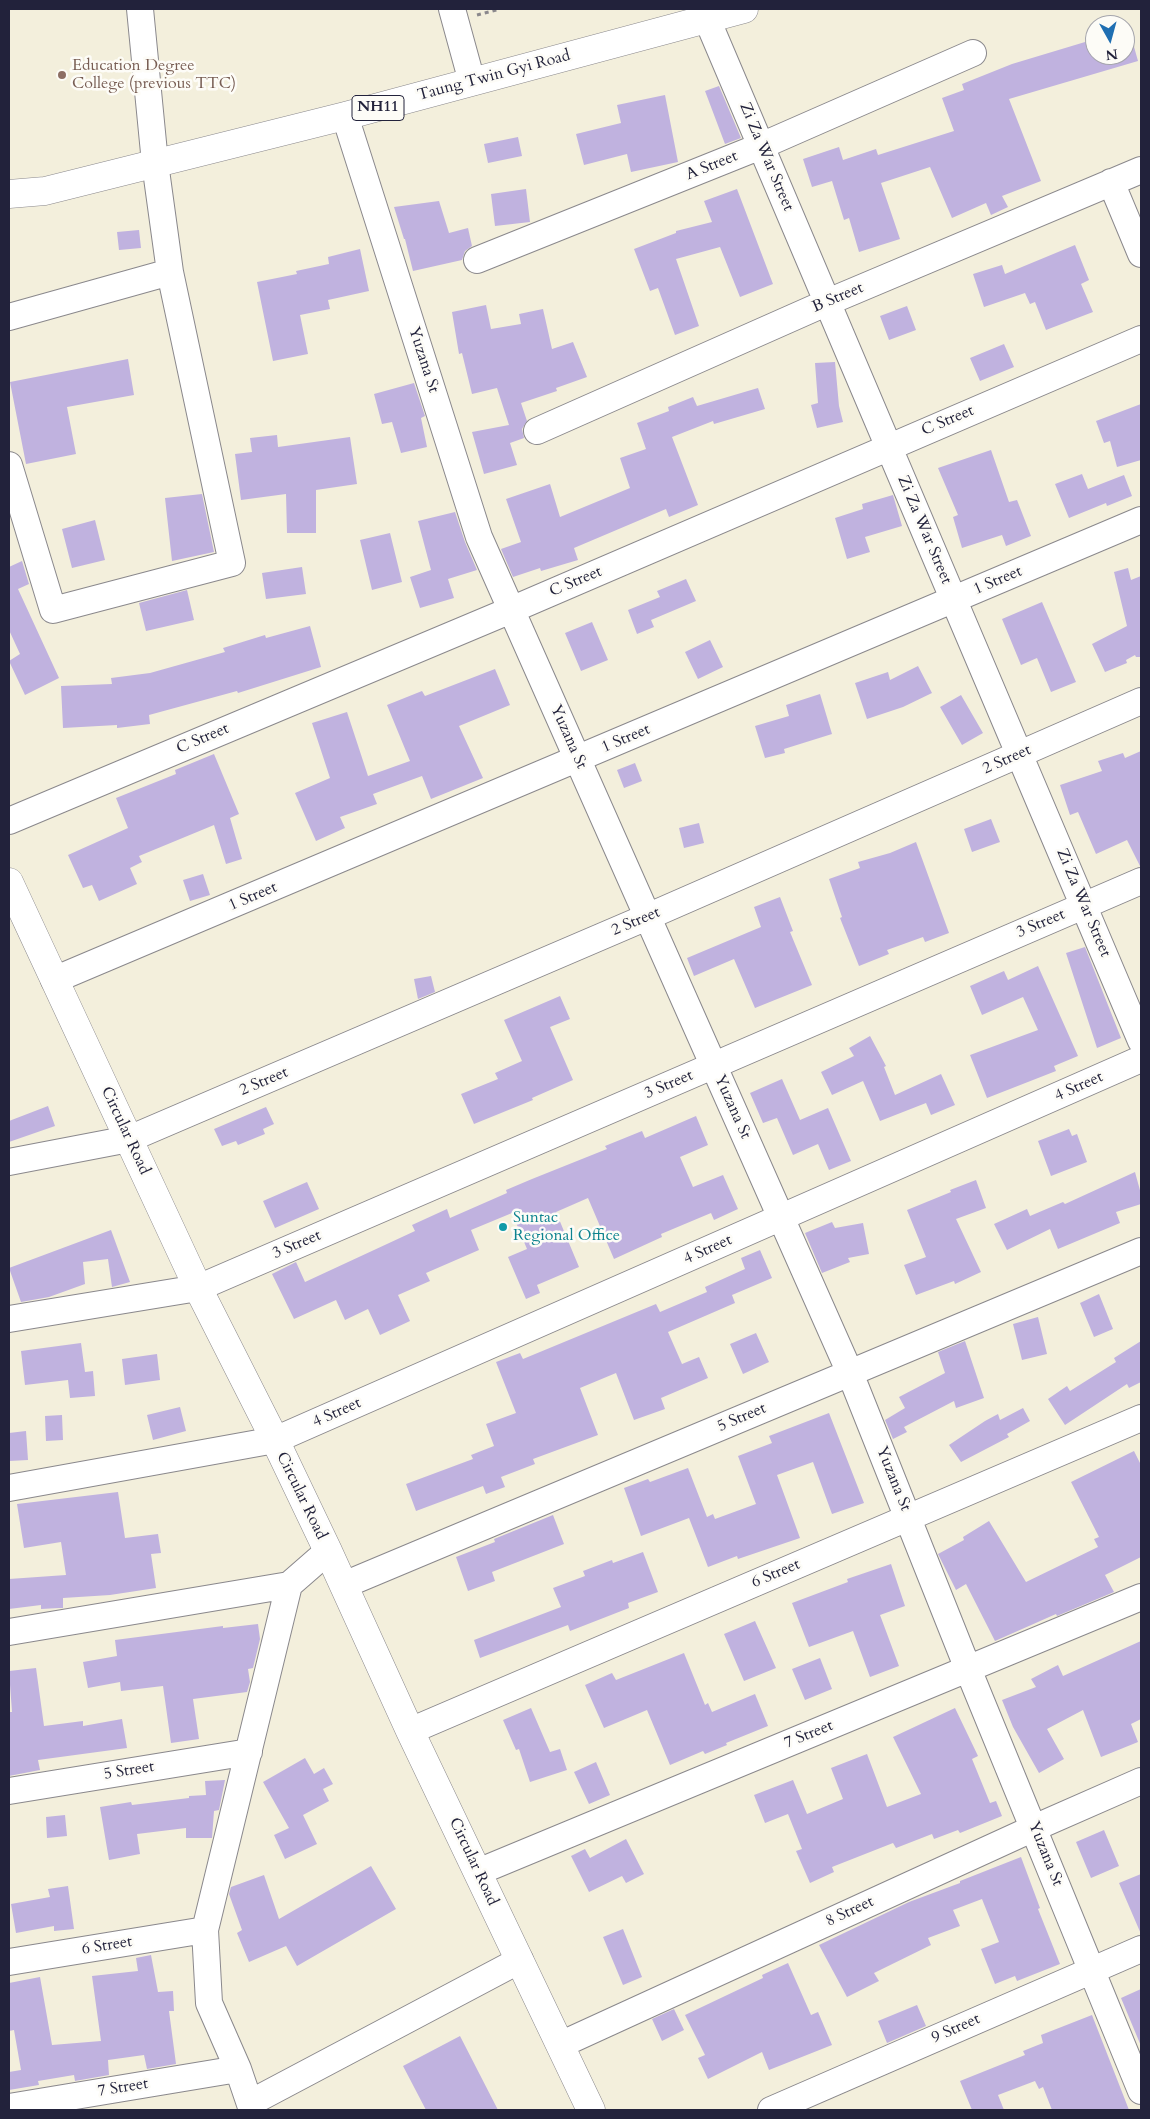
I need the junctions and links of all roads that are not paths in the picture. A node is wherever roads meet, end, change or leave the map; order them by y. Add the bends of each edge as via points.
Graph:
1 (140, 9) edge
2 (452, 9) edge
3 (744, 9) edge
4 (708, 19) junction
5 (973, 53) dead end
6 (472, 82) junction
7 (346, 116) junction
8 (761, 146) junction
9 (156, 164) junction
10 (1141, 170) edge
11 (1111, 182) junction
12 (9, 194) edge
13 (1141, 254) edge
14 (477, 260) dead end
15 (170, 272) junction
16 (828, 302) junction
17 (9, 317) edge
18 (1141, 339) edge
19 (537, 431) dead end
20 (889, 446) junction
21 (9, 465) edge
22 (1141, 520) edge
23 (954, 600) junction
24 (511, 610) junction
25 (1141, 701) edge
26 (1020, 754) junction
27 (578, 760) junction
28 (9, 821) edge
29 (1141, 881) edge
30 (9, 882) edge
31 (1084, 906) junction
32 (647, 917) junction
33 (54, 980) junction
34 (1141, 1040) edge
35 (1141, 1059) edge
36 (713, 1066) junction
37 (129, 1140) junction
38 (9, 1162) edge
39 (781, 1218) junction
40 (1141, 1251) edge
41 (198, 1288) junction
42 (9, 1319) edge
43 (850, 1373) junction
44 (1141, 1418) edge
45 (275, 1440) junction
46 (9, 1488) edge
47 (908, 1517) junction
48 (328, 1551) junction
49 (289, 1585) junction
50 (344, 1585) junction
51 (1141, 1597) edge
52 (9, 1632) edge
53 (968, 1669) junction
54 (410, 1731) junction
55 (249, 1752) junction
56 (1141, 1781) edge
57 (9, 1791) edge
58 (1034, 1828) junction
59 (478, 1872) junction
60 (205, 1930) junction
61 (1141, 1949) edge
62 (520, 1960) junction
63 (9, 1962) edge
64 (1092, 1970) junction
65 (560, 2044) junction
66 (238, 2069) junction
67 (1141, 2091) edge
68 (251, 2106) edge
69 (9, 2107) edge
70 (591, 2110) edge
71 (771, 2110) edge

1 - 9 street
2 - 6 street
3 - 4 main road, Taung Twin Gyi Road / NH11
4 - 6 main road, Taung Twin Gyi Road / NH11
4 - 8 street, Zi Za War Street
5 - 8 street, A Street
6 - 7 main road, Taung Twin Gyi Road / NH11
7 - 9 main road, Taung Twin Gyi Road / NH11
7 - 24 street, Yuzana St via 479,538
8 - 14 street, A Street
8 - 16 street, Zi Za War Street
9 - 12 main road, Taung Twin Gyi Road / NH11 via 45,191
9 - 15 street
10 - 11 street, B Street
11 - 13 street
11 - 16 street, B Street
15 - 17 street
15 - 21 street via 232,563 53,610
16 - 19 street, B Street
16 - 20 street, Zi Za War Street
18 - 20 street, C Street
20 - 23 street, Zi Za War Street
20 - 24 street, C Street
22 - 23 street, 1 Street
23 - 26 street, Zi Za War Street
23 - 27 street, 1 Street
24 - 27 street, Yuzana St
24 - 28 street, C Street
25 - 26 street, 2 Street
26 - 31 street, Zi Za War Street
26 - 32 street, 2 Street
27 - 32 street, Yuzana St
27 - 33 street, 1 Street
29 - 31 street, 3 Street
30 - 33 main road, Circular Road
31 - 34 street, Zi Za War Street
31 - 36 street, 3 Street
32 - 36 street, Yuzana St
32 - 37 street, 2 Street
33 - 37 main road, Circular Road
35 - 39 street, 4 Street
36 - 39 street, Yuzana St
36 - 41 street, 3 Street
37 - 38 street
37 - 41 main road, Circular Road
39 - 43 street, Yuzana St
39 - 45 street, 4 Street
40 - 43 street, 5 Street
41 - 42 street
41 - 45 main road, Circular Road
43 - 47 street, Yuzana St
43 - 50 street, 5 Street
44 - 47 street, 6 Street
45 - 46 street
45 - 48 main road, Circular Road
47 - 53 street, Yuzana St
47 - 54 street, 6 Street
48 - 49 street
48 - 50 main road, Circular Road
49 - 52 street
49 - 55 street
50 - 54 main road, Circular Road
51 - 53 street, 7 Street
53 - 58 street, Yuzana St
53 - 59 street, 7 Street
54 - 59 main road, Circular Road
55 - 57 street, 5 Street
55 - 60 street
56 - 58 street, 8 Street
58 - 64 street, Yuzana St
58 - 65 street, 8 Street
59 - 62 main road, Circular Road
60 - 63 street, 6 Street
60 - 66 street via 209,2003
61 - 64 street, 9 Street
62 - 65 main road, Circular Road
62 - 68 street
64 - 67 street, Yuzana St
64 - 71 street, 9 Street
65 - 70 main road, Circular Road
66 - 68 street
66 - 69 street, 7 Street

